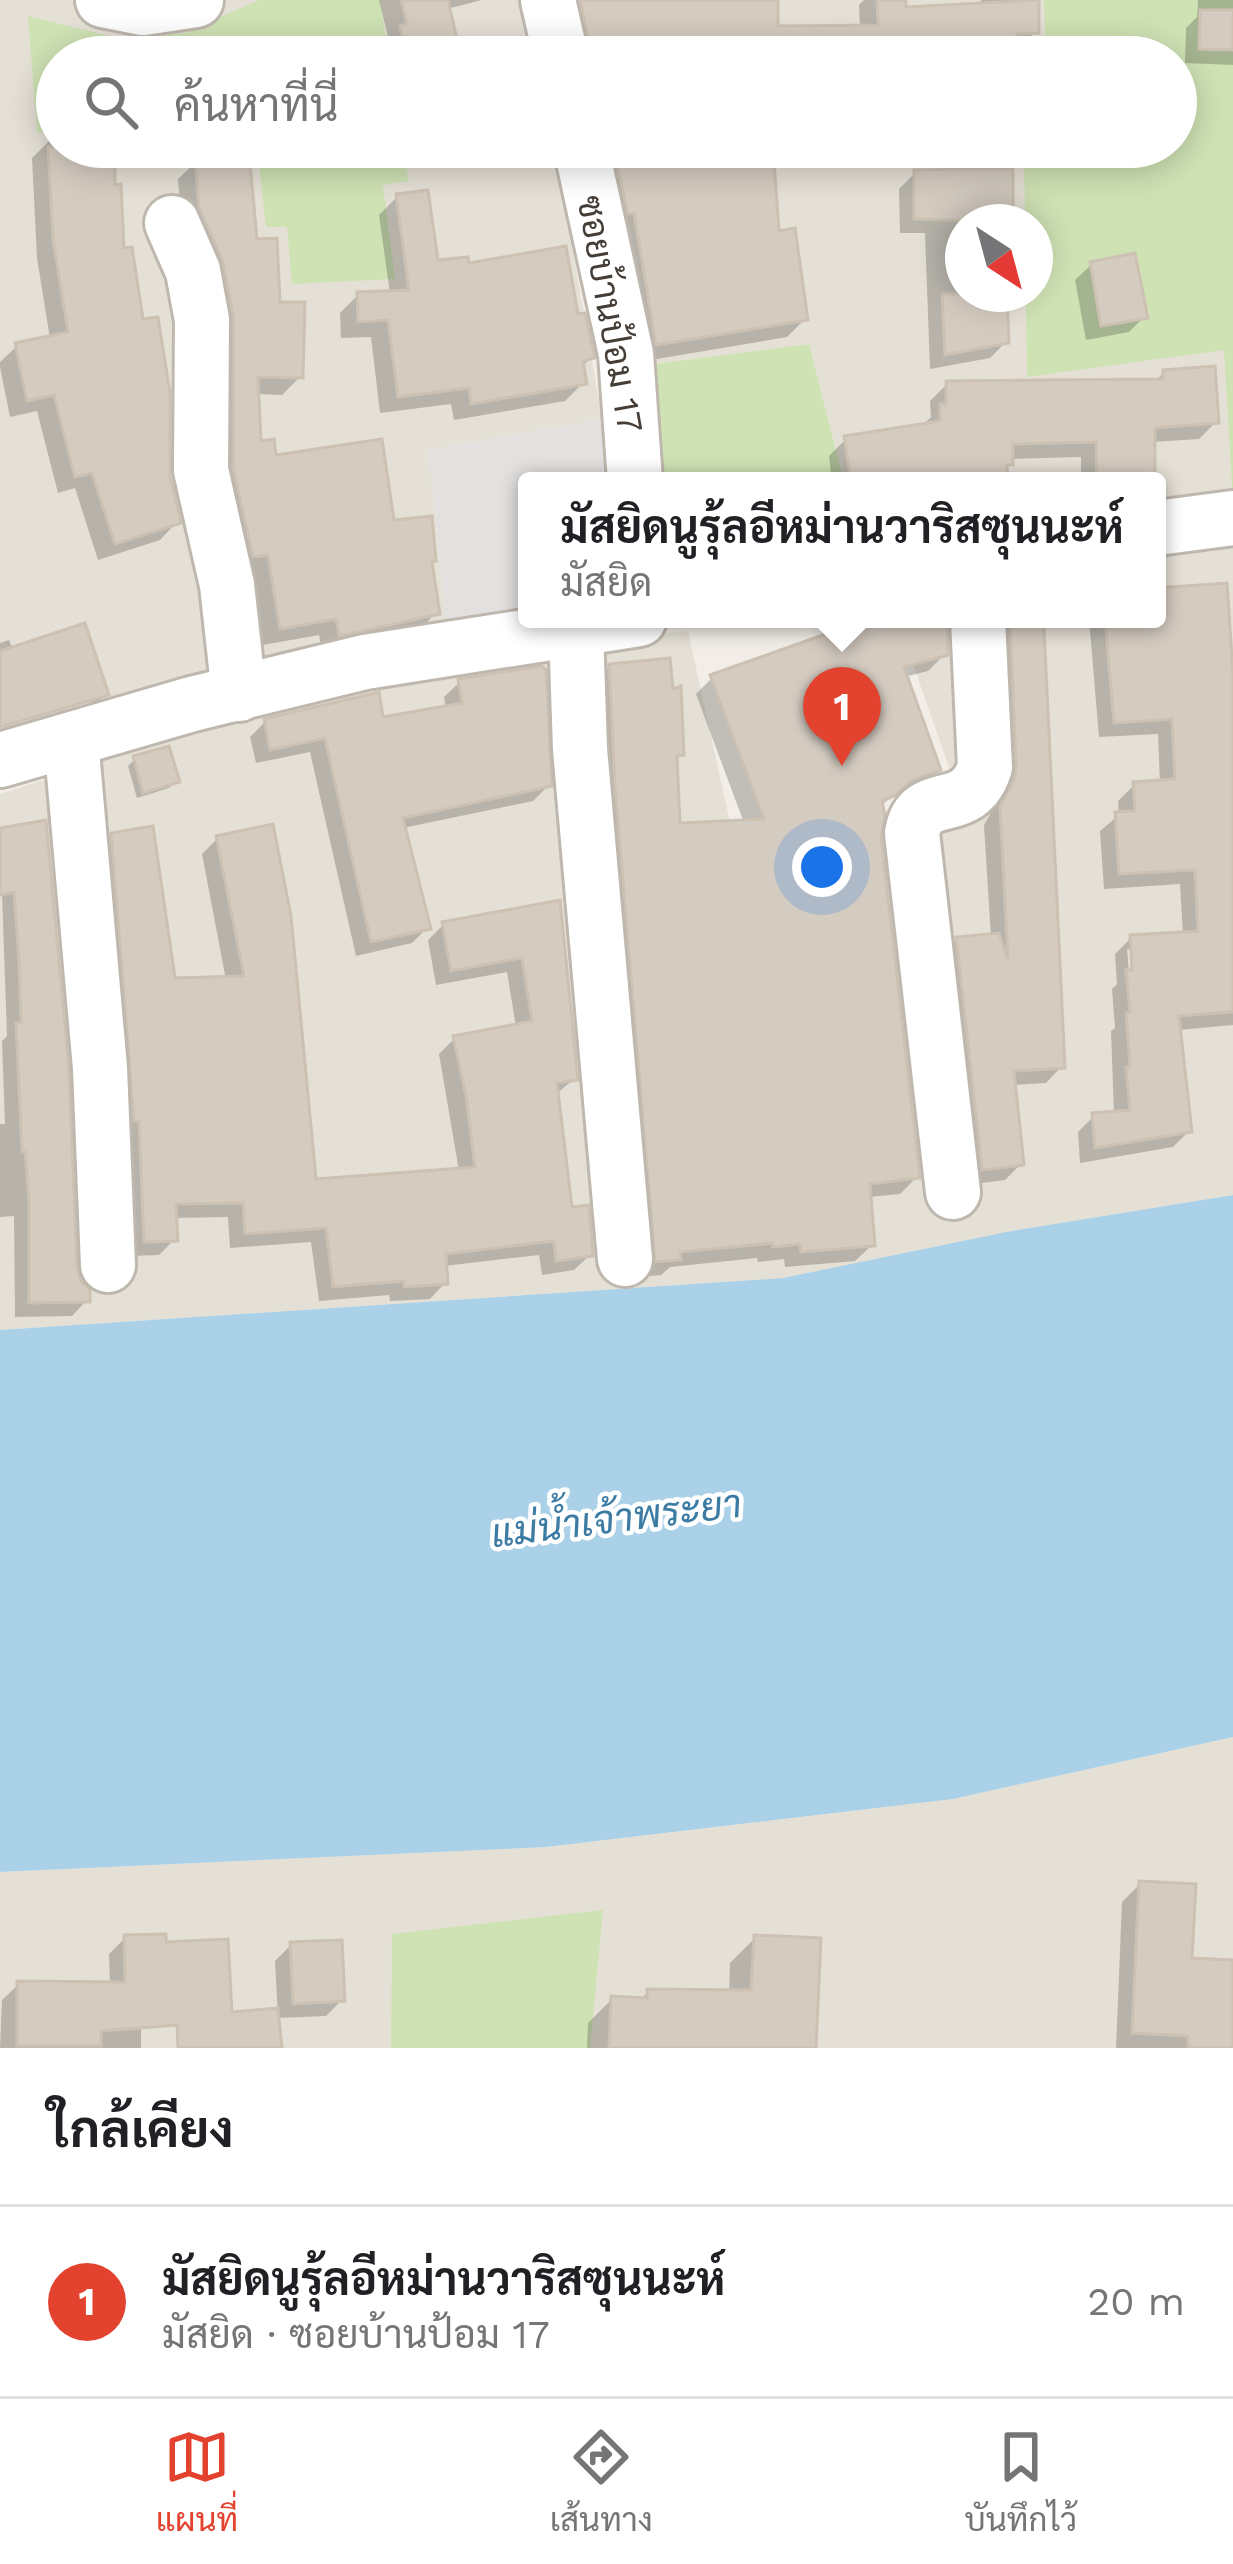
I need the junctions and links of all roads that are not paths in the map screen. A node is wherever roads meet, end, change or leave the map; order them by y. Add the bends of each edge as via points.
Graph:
1 (103, 0) edge
2 (196, 0) edge
3 (548, 0) edge
4 (556, 36) edge
5 (586, 168) edge
6 (172, 224) dead end
7 (634, 472) edge
8 (1233, 518) edge
9 (1166, 527) edge
10 (587, 628) edge
11 (978, 628) edge
12 (576, 630) junction
13 (238, 694) junction
14 (71, 740) junction
15 (0, 760) edge
16 (953, 1192) dead end
17 (625, 1259) dead end
18 (108, 1265) dead end

1 - 2 street via 143,8
3 - 4 street
5 - 7 street, ซอยบ้านป้อม 17 via 626,354
6 - 13 street via 193,271 202,320 201,470 227,585
8 - 9 street
10 - 12 street
11 - 16 street via 985,766 979,785 924,808 912,833
12 - 13 street via 365,662
12 - 17 street
13 - 14 street
14 - 15 street
14 - 18 street

